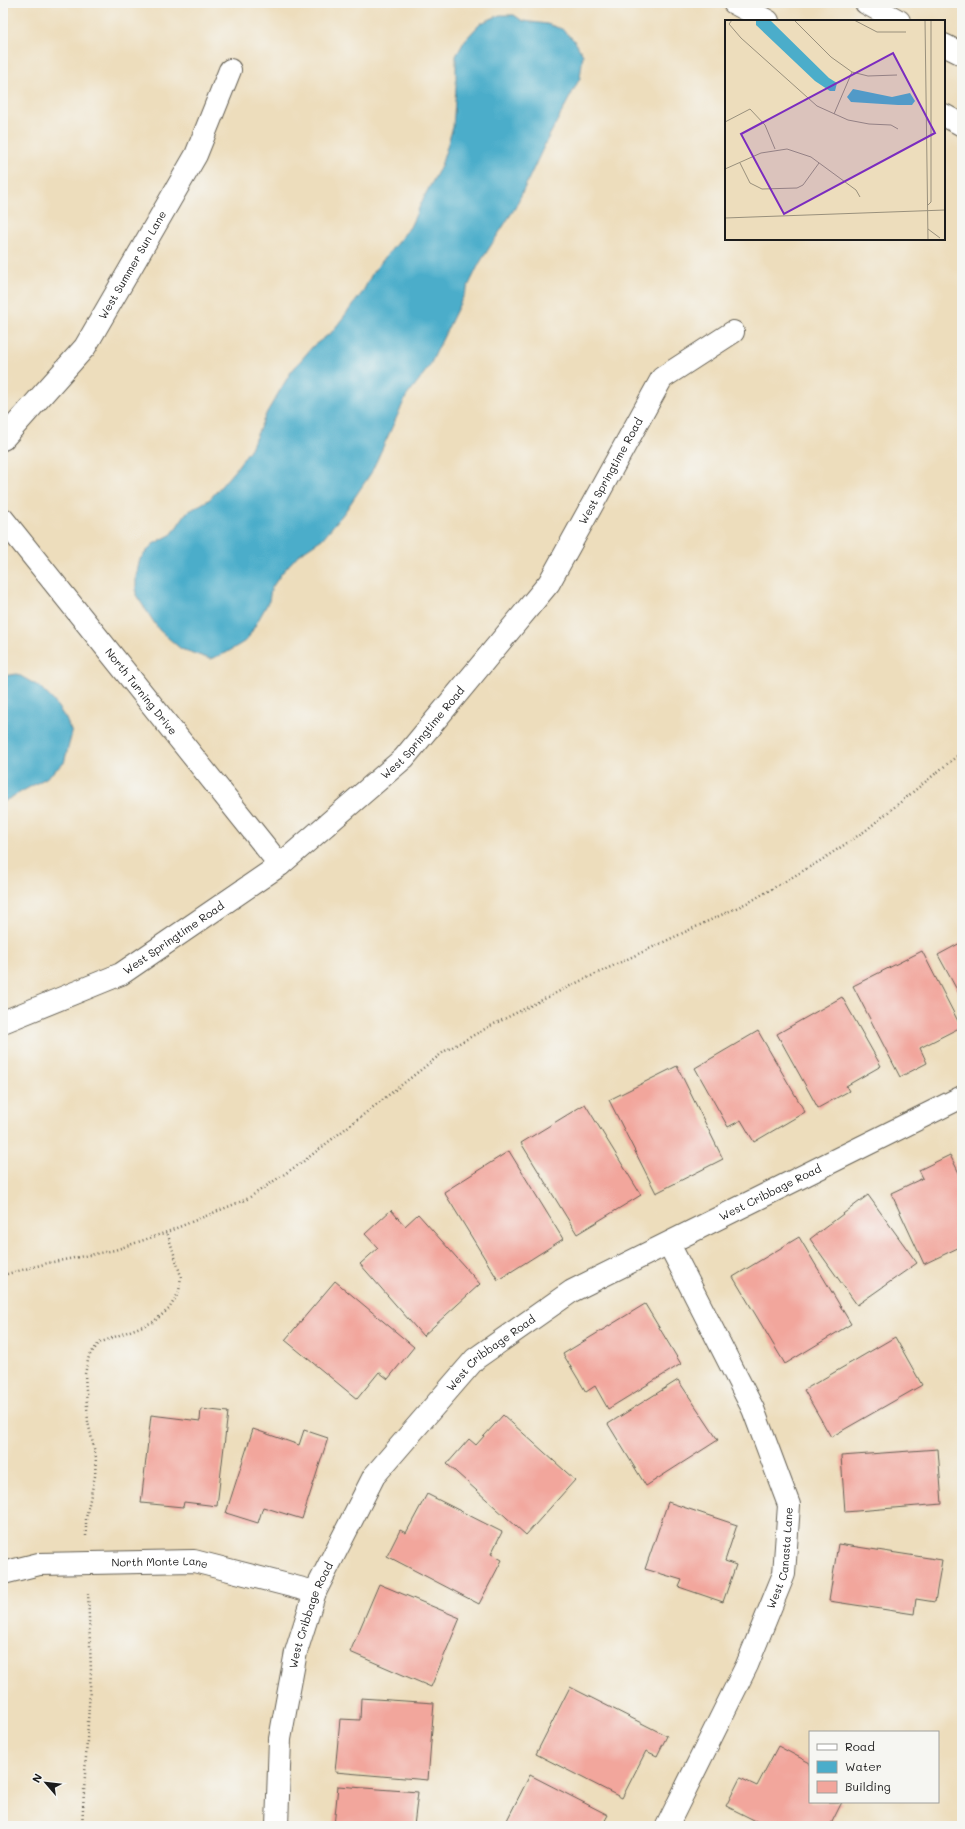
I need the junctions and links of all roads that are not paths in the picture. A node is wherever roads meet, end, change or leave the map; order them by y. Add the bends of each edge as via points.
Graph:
1 (734, 3) edge
2 (866, 3) edge
3 (766, 20) edge
4 (898, 20) edge
5 (945, 46) edge
6 (962, 54) edge
7 (230, 70) dead end
8 (945, 116) edge
9 (962, 125) edge
10 (733, 332) dead end
11 (3, 439) edge
12 (3, 519) edge
13 (280, 865) junction
14 (3, 1022) edge
15 (962, 1097) edge
16 (669, 1244) junction
17 (3, 1573) edge
18 (315, 1592) junction
19 (277, 1826) edge
20 (667, 1826) edge

1 - 3 street
2 - 4 street
5 - 6 street
7 - 11 street, West Summer Sun Lane via 196,155 85,347
8 - 9 street
10 - 13 street, West Springtime Road via 662,378 549,583 404,758
12 - 13 street, North Turning Drive
13 - 14 street, West Springtime Road via 121,974
15 - 16 street, West Cribbage Road
16 - 18 street, West Cribbage Road via 572,1291 475,1359 374,1476
16 - 20 street, West Canasta Lane via 753,1409 788,1505 784,1574 748,1664
17 - 18 street, North Monte Lane via 39,1564 194,1561
18 - 19 street, West Cribbage Road via 296,1652 280,1739

